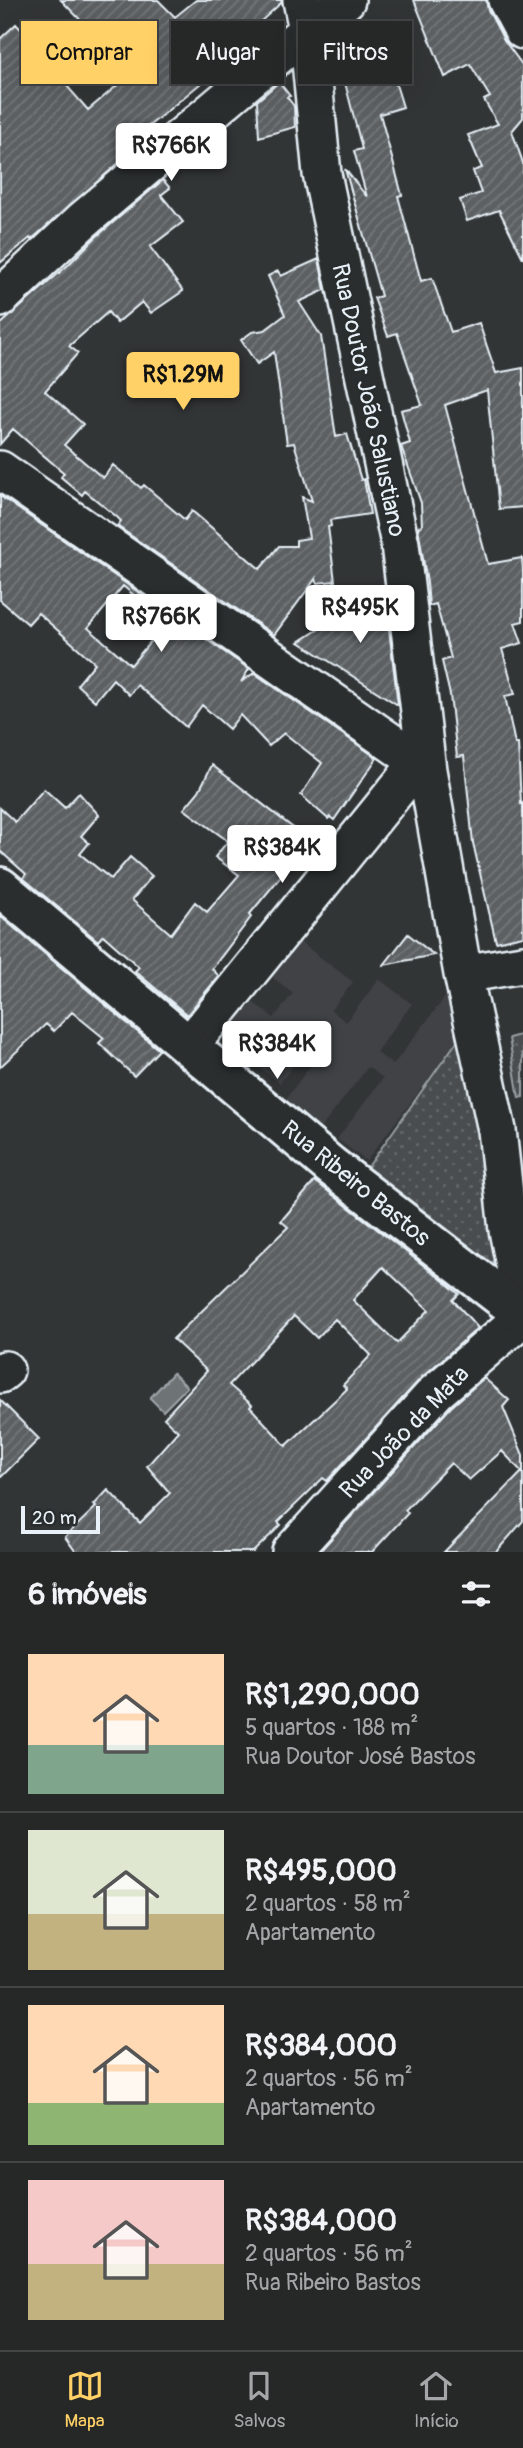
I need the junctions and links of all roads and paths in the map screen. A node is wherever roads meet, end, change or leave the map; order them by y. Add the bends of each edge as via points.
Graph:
1 (346, 0) edge
2 (506, 0) edge
3 (305, 15) edge
4 (523, 30) edge
5 (0, 298) edge
6 (0, 470) edge
7 (423, 766) junction
8 (0, 887) edge
9 (523, 964) edge
10 (463, 974) junction
11 (190, 1045) junction
12 (523, 1305) edge
13 (523, 1315) edge
14 (290, 1552) edge

1 - 3 street
2 - 4 street
3 - 5 street
3 - 7 street, Rua Doutor João Salustiano via 322,174 400,544
6 - 7 street
7 - 10 street, Rua Doutor João Salustiano
7 - 11 street
8 - 11 main road, Rua Ribeiro Bastos
9 - 10 street
10 - 12 street, Rua Doutor João Salustiano via 496,1130
11 - 13 main road, Rua Ribeiro Bastos via 331,1166
13 - 14 street, Rua João da Mata via 436,1392

